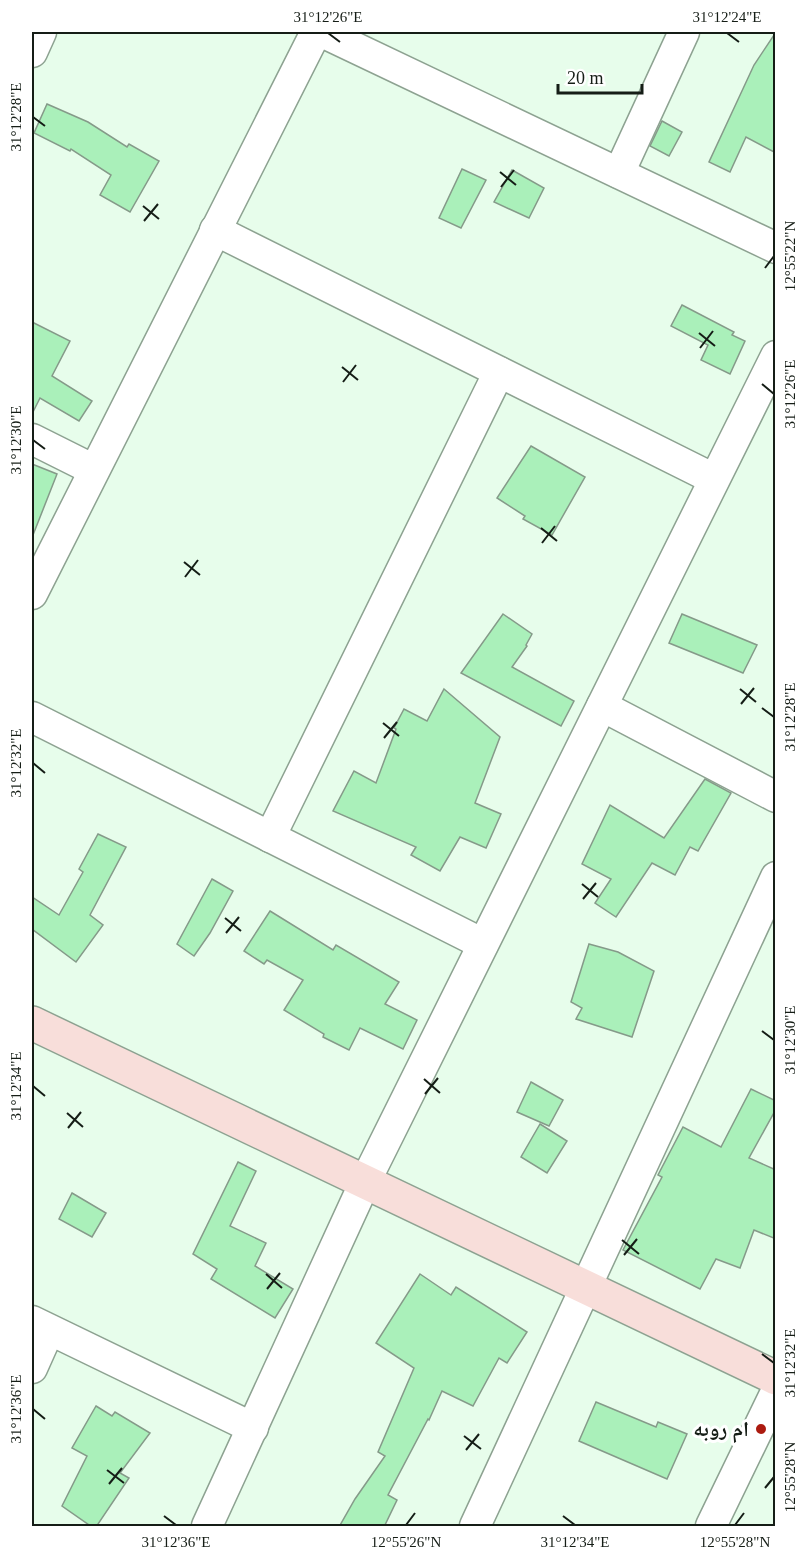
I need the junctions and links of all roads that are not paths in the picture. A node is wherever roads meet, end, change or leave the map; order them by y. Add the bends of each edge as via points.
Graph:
1 (41, 32) edge
2 (316, 32) edge
3 (322, 32) edge
4 (684, 32) edge
5 (32, 52) edge
6 (619, 173) junction
7 (215, 230) junction
8 (776, 248) edge
9 (776, 356) edge
10 (499, 372) junction
11 (32, 439) edge
12 (94, 470) junction
13 (714, 479) junction
14 (32, 594) edge
15 (602, 706) junction
16 (32, 717) edge
17 (776, 797) edge
18 (270, 837) junction
19 (776, 877) edge
20 (483, 944) junction
21 (32, 1023) edge
22 (365, 1182) junction
23 (586, 1288) junction
24 (40, 1326) edge
25 (32, 1368) edge
26 (776, 1378) edge
27 (776, 1392) edge
28 (253, 1428) junction
29 (207, 1527) edge
30 (475, 1527) edge
31 (711, 1527) edge

1 - 5 street
2 - 7 street
3 - 6 street
4 - 6 street
6 - 8 street
7 - 10 street
7 - 12 street
9 - 13 street
10 - 13 street
10 - 18 street
11 - 12 street
12 - 14 street
13 - 15 street
15 - 17 street
15 - 20 street
16 - 18 street
18 - 20 street
19 - 23 street
20 - 22 street
21 - 22 main road
22 - 23 main road
22 - 28 street
23 - 26 main road
23 - 30 street
24 - 25 street
24 - 28 street
27 - 31 street
28 - 29 street

